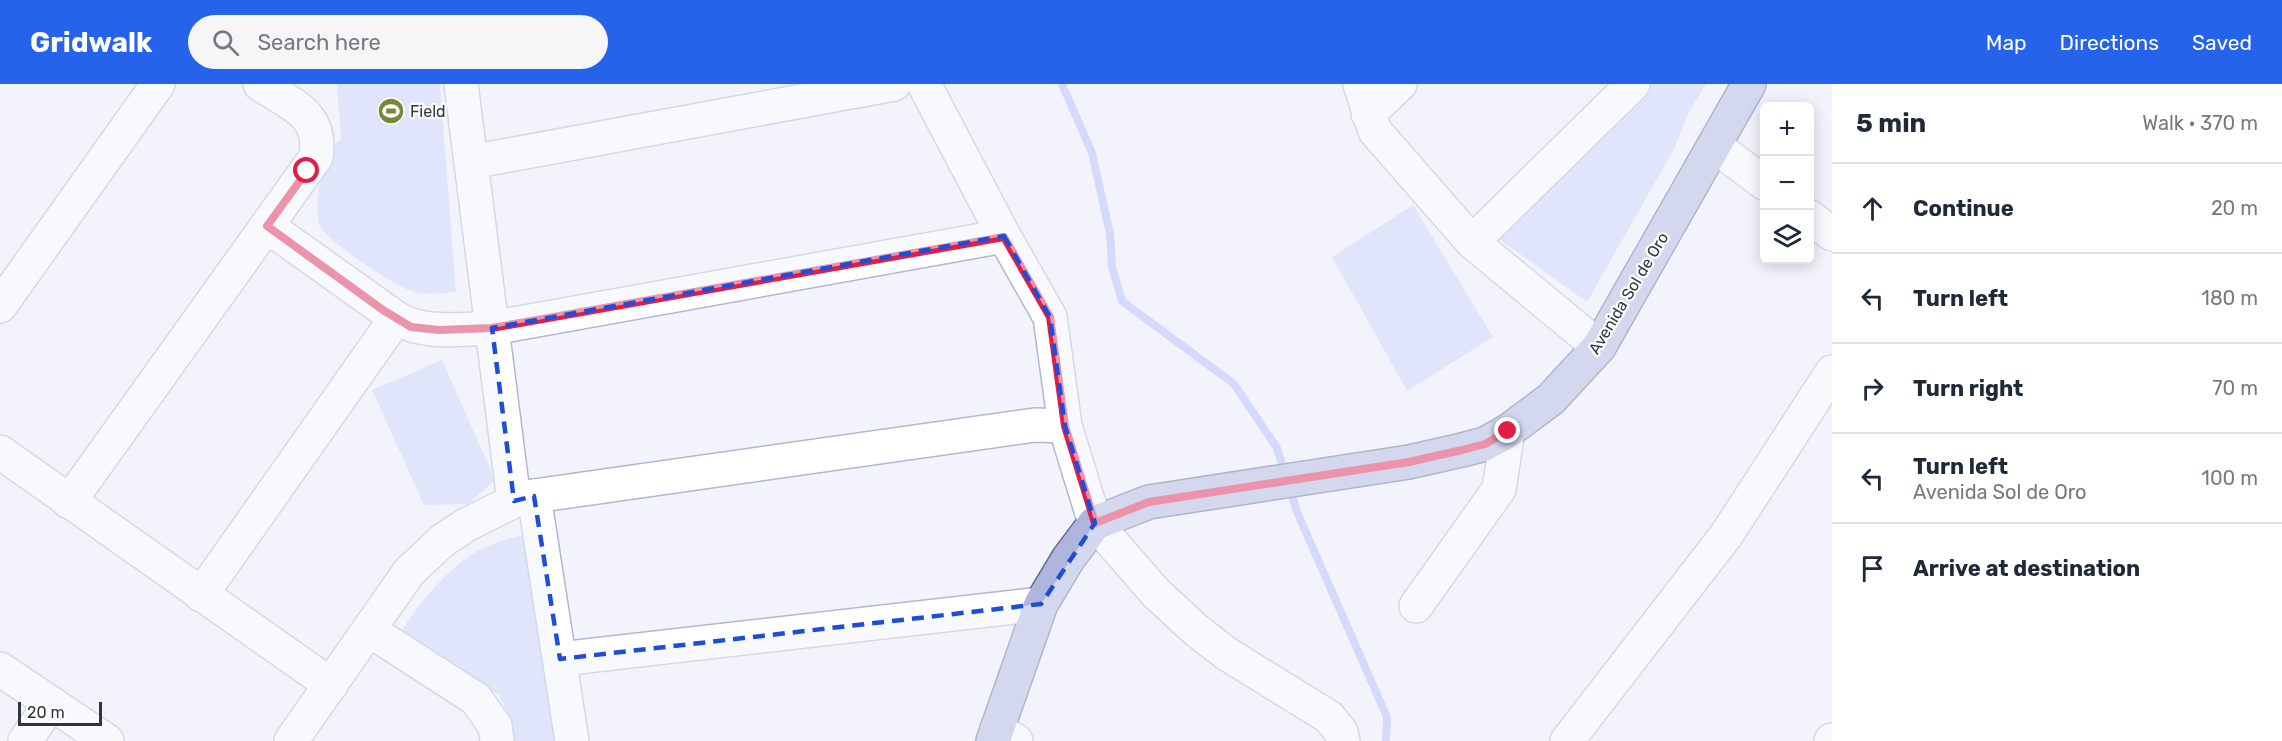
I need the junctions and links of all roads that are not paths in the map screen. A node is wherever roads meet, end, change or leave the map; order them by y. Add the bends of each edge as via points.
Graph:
1 (158, 84) edge
2 (260, 84) edge
3 (461, 84) edge
4 (894, 84) edge
5 (924, 84) edge
6 (1400, 84) edge
7 (1633, 84) edge
8 (1749, 84) edge
9 (1364, 99) edge
10 (1715, 146) junction
11 (471, 162) junction
12 (1760, 180) edge
13 (1814, 221) edge
14 (267, 226) junction
15 (1832, 234) edge
16 (1004, 237) junction
17 (1472, 242) junction
18 (3, 294) edge
19 (396, 318) junction
20 (492, 328) junction
21 (1599, 347) junction
22 (1832, 372) edge
23 (1065, 426) junction
24 (1508, 431) junction
25 (0, 452) edge
26 (524, 499) junction
27 (69, 502) junction
28 (1095, 523) junction
29 (201, 595) junction
30 (1041, 604) junction
31 (1416, 606) dead end
32 (369, 630) junction
33 (560, 659) junction
34 (0, 669) edge
35 (331, 686) junction
36 (51, 703) junction
37 (1002, 737) edge
38 (25, 741) edge
39 (107, 741) edge
40 (291, 741) edge
41 (497, 741) edge
42 (572, 741) edge
43 (1343, 741) edge
44 (1567, 741) edge

1 - 18 street
2 - 14 street via 310,118 318,145 316,157
3 - 11 street
4 - 11 street
5 - 16 street
6 - 9 street
7 - 17 street
8 - 10 main road, Avenida Sol de Oro
9 - 17 street via 1375,131
10 - 12 street
10 - 21 main road, Avenida Sol de Oro
11 - 20 street
13 - 15 street
14 - 19 street
14 - 27 street
16 - 20 street
16 - 23 street via 1050,317
17 - 21 street
19 - 20 street via 411,327 439,330
19 - 29 street
20 - 26 street
21 - 24 main road, Avenida Sol de Oro via 1551,399
22 - 44 street via 1727,534
23 - 26 street via 1035,425
23 - 28 street
24 - 28 main road, Avenida Sol de Oro via 1485,444 1409,462 1149,502
24 - 31 street via 1499,489
25 - 27 street
26 - 32 street via 466,525 442,541 409,572
26 - 33 street
27 - 29 street
28 - 30 main road
28 - 43 street via 1156,593 1196,630 1227,654 1329,717
29 - 35 street
30 - 33 street
30 - 37 main road
32 - 35 street
32 - 41 street via 476,699 495,726
33 - 42 street
34 - 36 street
35 - 40 street
36 - 38 street
36 - 39 street

